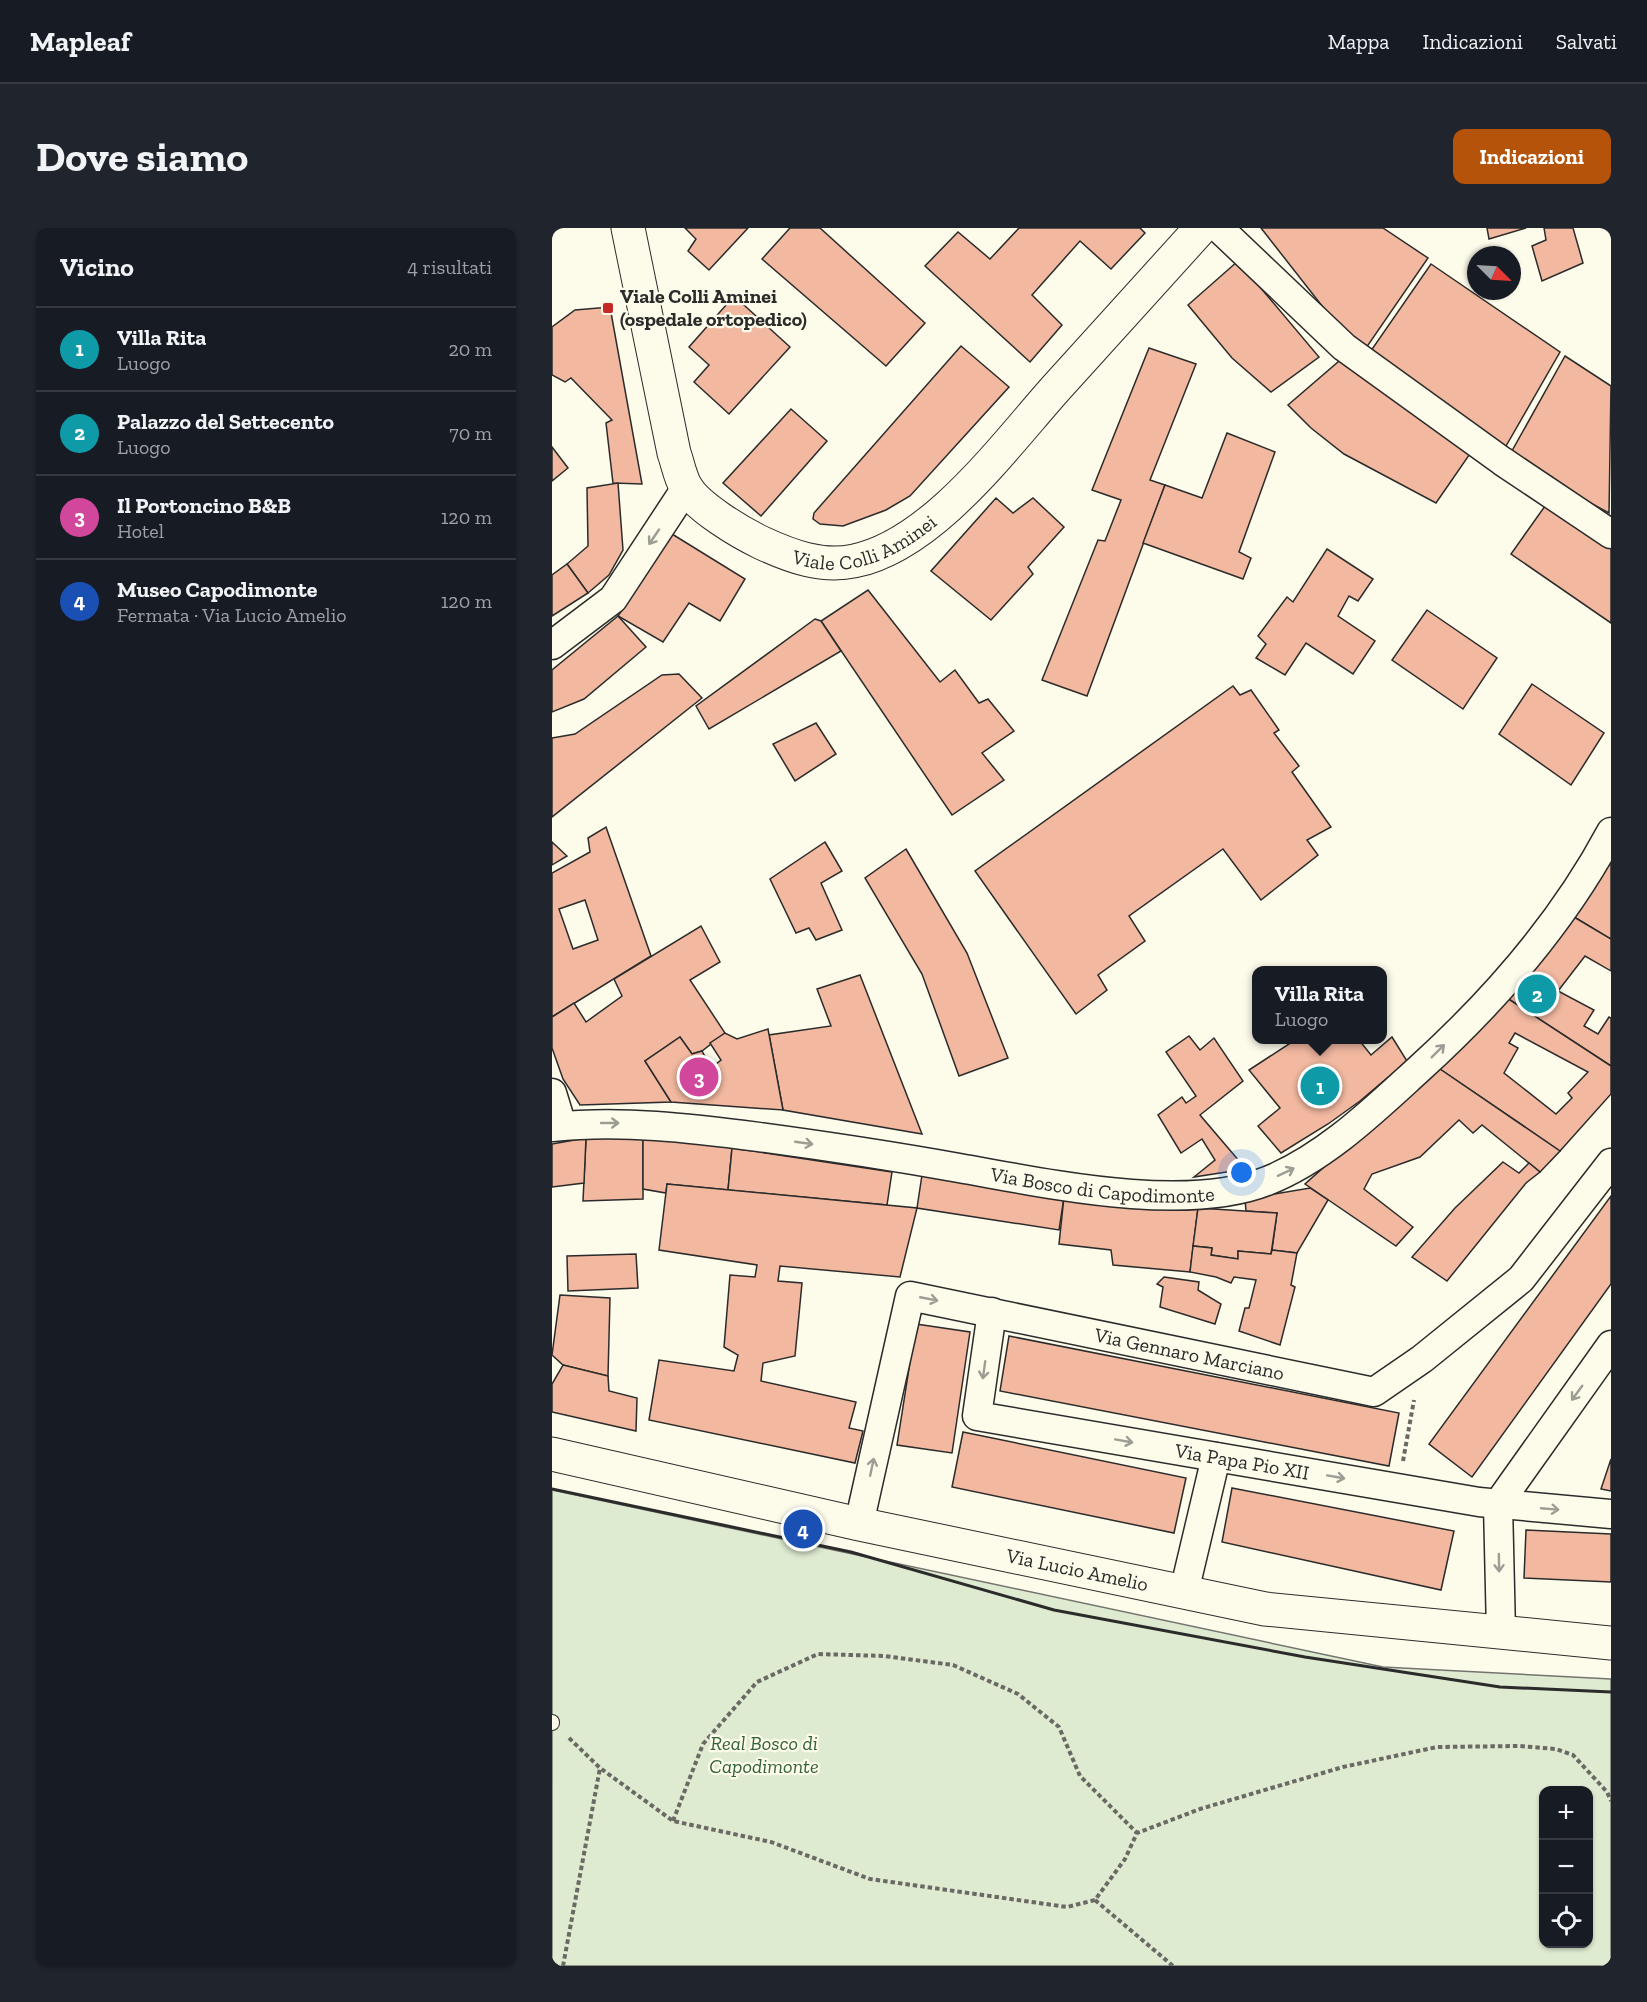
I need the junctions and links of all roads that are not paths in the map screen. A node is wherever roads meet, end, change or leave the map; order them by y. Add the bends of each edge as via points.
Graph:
1 (628, 228) edge
2 (1211, 229) edge
3 (686, 489) junction
4 (1611, 534) edge
5 (552, 645) edge
6 (1611, 832) edge
7 (552, 1093) edge
8 (557, 1126) edge
9 (1611, 1163) edge
10 (992, 1312) junction
11 (1611, 1345) edge
12 (552, 1454) edge
13 (1216, 1457) junction
14 (1498, 1504) junction
15 (1611, 1514) edge
16 (859, 1524) junction
17 (1185, 1592) junction
18 (1501, 1632) junction
19 (1611, 1642) edge

1 - 3 main road, Viale Colli Aminei via 674,453
2 - 3 main road, Viale Colli Aminei via 961,493 931,522 894,547 853,562 819,563 745,536
2 - 4 street via 1344,347
3 -> 5 street via 613,598
8 -> 6 street, Via Bosco di Capodimonte via 670,1125 850,1149 1127,1194 1220,1192 1265,1182 1302,1165 1370,1113 1434,1055 1512,976 1560,913
7 - 8 street
9 - 10 street, Via Gennaro Marciano via 1521,1279 1422,1359 1374,1392
10 -> 13 street, Via Papa Pio XII via 977,1416
16 -> 10 street, Via Gennaro Marciano via 910,1296
11 -> 14 street
12 - 16 main road, Via Lucio Amelio
13 -> 14 street, Via Papa Pio XII
13 - 17 street
14 -> 15 street, Via Papa Pio XII
14 -> 18 street
16 - 17 main road, Via Lucio Amelio
17 - 18 main road, Via Lucio Amelio via 1265,1609
18 - 19 main road, Via Lucio Amelio

